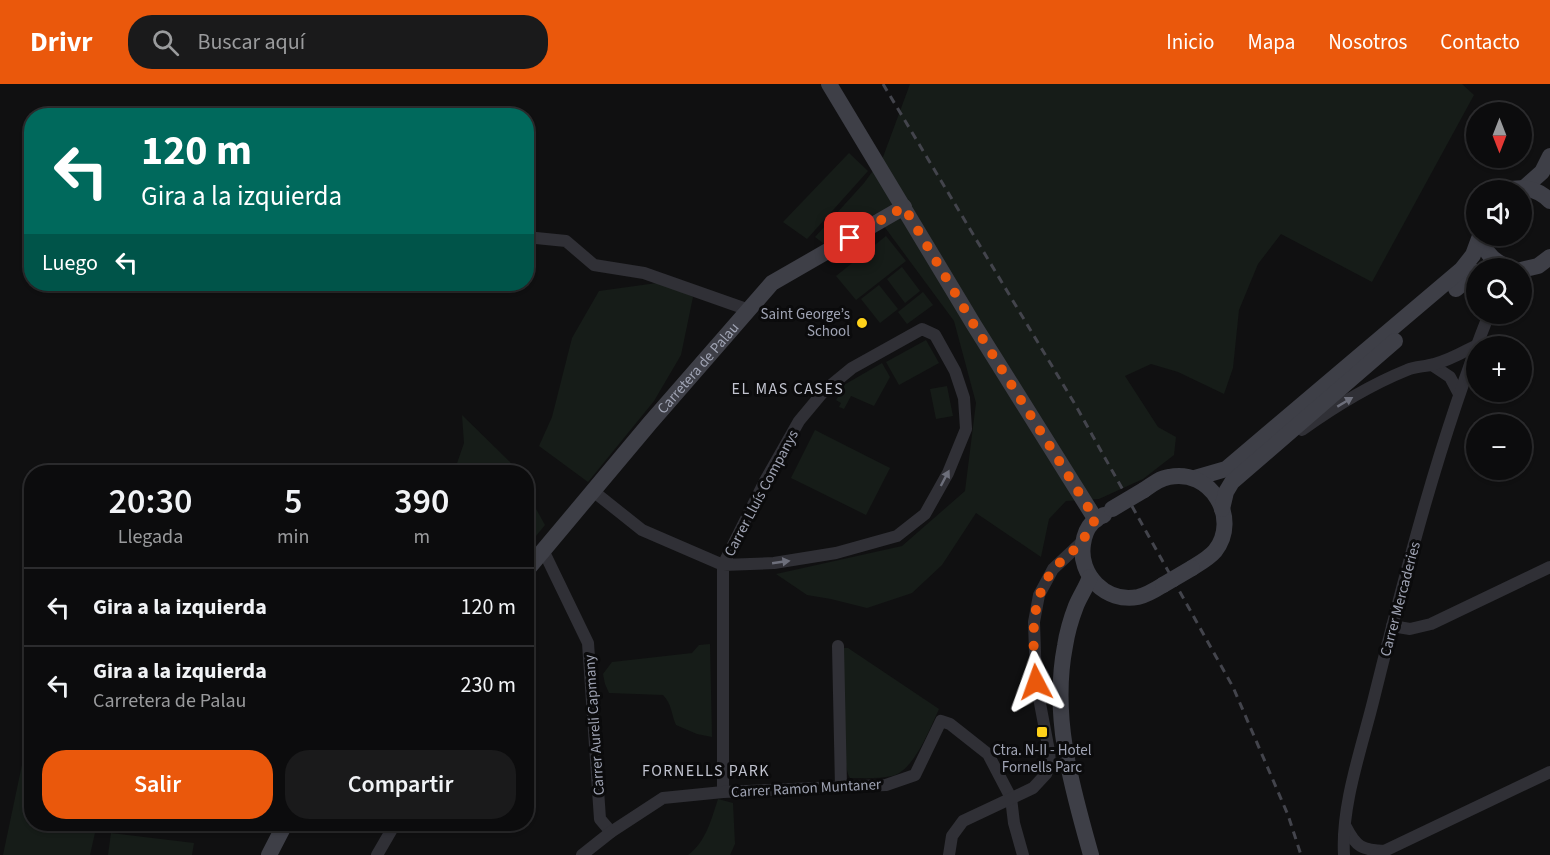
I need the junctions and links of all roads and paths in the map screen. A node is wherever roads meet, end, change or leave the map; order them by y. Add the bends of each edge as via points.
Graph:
1 (829, 84) edge
2 (1550, 156) edge
3 (1530, 180) edge
4 (1532, 191) edge
5 (1550, 201) edge
6 (904, 207) junction
7 (534, 238) edge
8 (1476, 246) edge
9 (1484, 246) edge
10 (1494, 258) edge
11 (1466, 280) edge
12 (749, 310) junction
13 (1466, 351) edge
14 (1432, 365) junction
15 (1466, 375) edge
16 (1459, 394) junction
17 (1260, 455) junction
18 (1195, 478) junction
19 (593, 491) junction
20 (1222, 509) junction
21 (1096, 520) junction
22 (1083, 541) junction
23 (544, 552) junction
24 (534, 563) edge
25 (723, 565) junction
26 (1550, 567) edge
27 (1090, 577) junction
28 (1107, 592) junction
29 (1392, 626) junction
30 (1070, 628) junction
31 (838, 646) dead end
32 (1550, 772) edge
33 (841, 787) junction
34 (723, 792) junction
35 (1011, 798) junction
36 (1345, 825) junction
37 (281, 831) edge
38 (391, 831) edge
39 (611, 832) junction
40 (1380, 853) edge
41 (269, 855) edge
42 (377, 855) edge
43 (582, 855) edge
44 (950, 855) edge
45 (1023, 855) edge
46 (1091, 855) edge
47 (1344, 855) edge

1 - 6 main road
2 - 3 main road via 1542,172
4 - 5 main road
6 - 12 main road, Carretera de Palau via 772,283
6 - 21 main road
7 - 12 street via 566,241 594,265 644,273
8 - 18 main road via 1462,269 1226,469
9 - 10 main road
11 - 17 main road
12 - 19 main road, Carretera de Palau
13 - 14 street
14 - 16 street via 1450,377
17 -> 14 street via 1272,452 1376,385 1411,368
15 - 16 street, Carrer Mercaderies
16 - 29 street, Carrer Mercaderies
17 - 20 main road via 1232,482
18 - 20 main road via 1215,493
18 - 21 main road, bridge via 1167,477
19 - 23 main road, Carretera de Palau
19 - 25 street via 642,530
20 - 28 main road, bridge via 1224,526 1220,542 1214,552 1192,568 1137,597
21 - 22 main road
22 - 27 main road via 1083,562
22 - 35 street via 1053,570 1039,595 1034,622 1036,682 1050,764 1033,788
23 - 24 main road, Carretera de Palau
23 - 39 street, Carrer Aureli Capmany via 588,643 600,819
25 -> 25 street, Carrer Lluís Companys via 836,554 897,536 925,514 966,429 964,398 955,371 935,335 922,329 852,368 824,391 799,421
25 - 34 street, Carrer Lluís Companys
26 - 29 street via 1431,624 1410,629
27 - 28 main road
27 - 30 main road
28 - 30 main road via 1090,601
29 - 36 street, Carrer Mercaderies
30 - 46 main road via 1061,681 1062,731
31 - 33 street
32 - 40 street
33 - 34 street, Carrer Ramon Muntaner
33 - 35 street, Carrer Ramon Muntaner via 886,785 915,774 941,721 988,754
34 - 39 street, Carrer Ramon Muntaner via 663,798
35 - 44 street via 963,821 952,836
35 - 45 street
36 - 40 street via 1357,845
36 - 47 street, Carrer Mercaderies
37 - 41 main road
38 - 42 street
39 - 43 street, Carrer Ramon Muntaner

